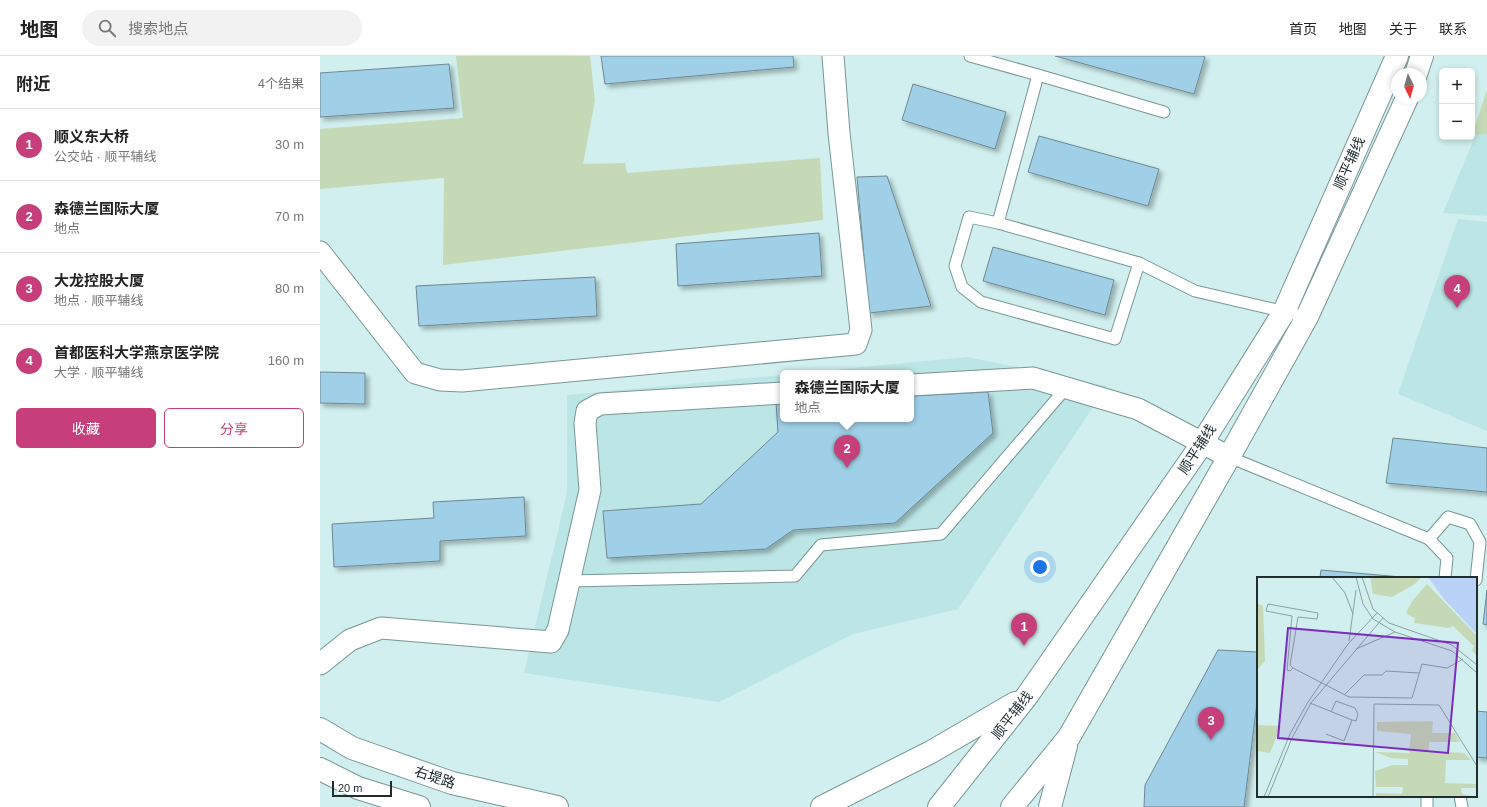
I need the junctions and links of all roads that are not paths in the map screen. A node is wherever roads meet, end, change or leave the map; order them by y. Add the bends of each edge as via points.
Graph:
1 (833, 56) edge
2 (970, 56) edge
3 (1397, 56) edge
4 (1422, 56) edge
5 (1418, 68) edge
6 (1038, 76) junction
7 (1404, 104) edge
8 (1164, 112) dead end
9 (998, 223) junction
10 (320, 252) edge
11 (1139, 263) junction
12 (1284, 312) junction
13 (1307, 317) junction
14 (914, 386) edge
15 (1066, 388) junction
16 (780, 393) edge
17 (1202, 442) junction
18 (1229, 457) junction
19 (1429, 539) junction
20 (1445, 577) edge
21 (1476, 577) edge
22 (569, 581) junction
23 (320, 664) edge
24 (1027, 696) junction
25 (320, 729) edge
26 (1069, 737) junction
27 (320, 769) edge
28 (1428, 797) edge
29 (1460, 797) edge
30 (419, 807) edge
31 (557, 807) edge
32 (822, 807) edge
33 (939, 807) edge
34 (1012, 807) edge
35 (1050, 807) edge
36 (1427, 807) edge
37 (1462, 807) edge

1 - 10 street via 861,330 856,344 462,381 440,380 415,373
2 - 6 lane
3 - 12 main road, 顺平辅线
4 - 5 main road
6 - 8 lane
6 - 9 lane
7 - 13 main road, 顺平辅线
9 - 11 lane
9 - 11 lane via 969,217 955,266 962,287 981,302 1115,339
11 - 12 lane via 1194,291
12 - 13 lane
12 - 17 main road, 顺平辅线
13 - 18 main road, 顺平辅线
14 - 15 street via 1033,378
15 - 17 street via 1138,409
15 - 22 lane via 941,534 821,545 795,576
16 - 22 street via 600,404 587,411 585,423 590,490
17 - 18 street
17 - 24 main road, 顺平辅线
18 - 19 lane
18 - 26 main road, 顺平辅线
19 - 20 lane via 1446,558
19 - 21 lane via 1448,517 1470,524 1480,542
22 - 23 street via 558,630 551,642 381,628 350,640
24 - 32 main road via 931,752
24 - 33 main road, 顺平辅线
25 - 31 main road, 右堤路 via 352,748 452,783
26 - 34 main road, 顺平辅线
26 - 35 main road
27 - 30 main road via 358,788
28 - 36 lane
29 - 37 lane

